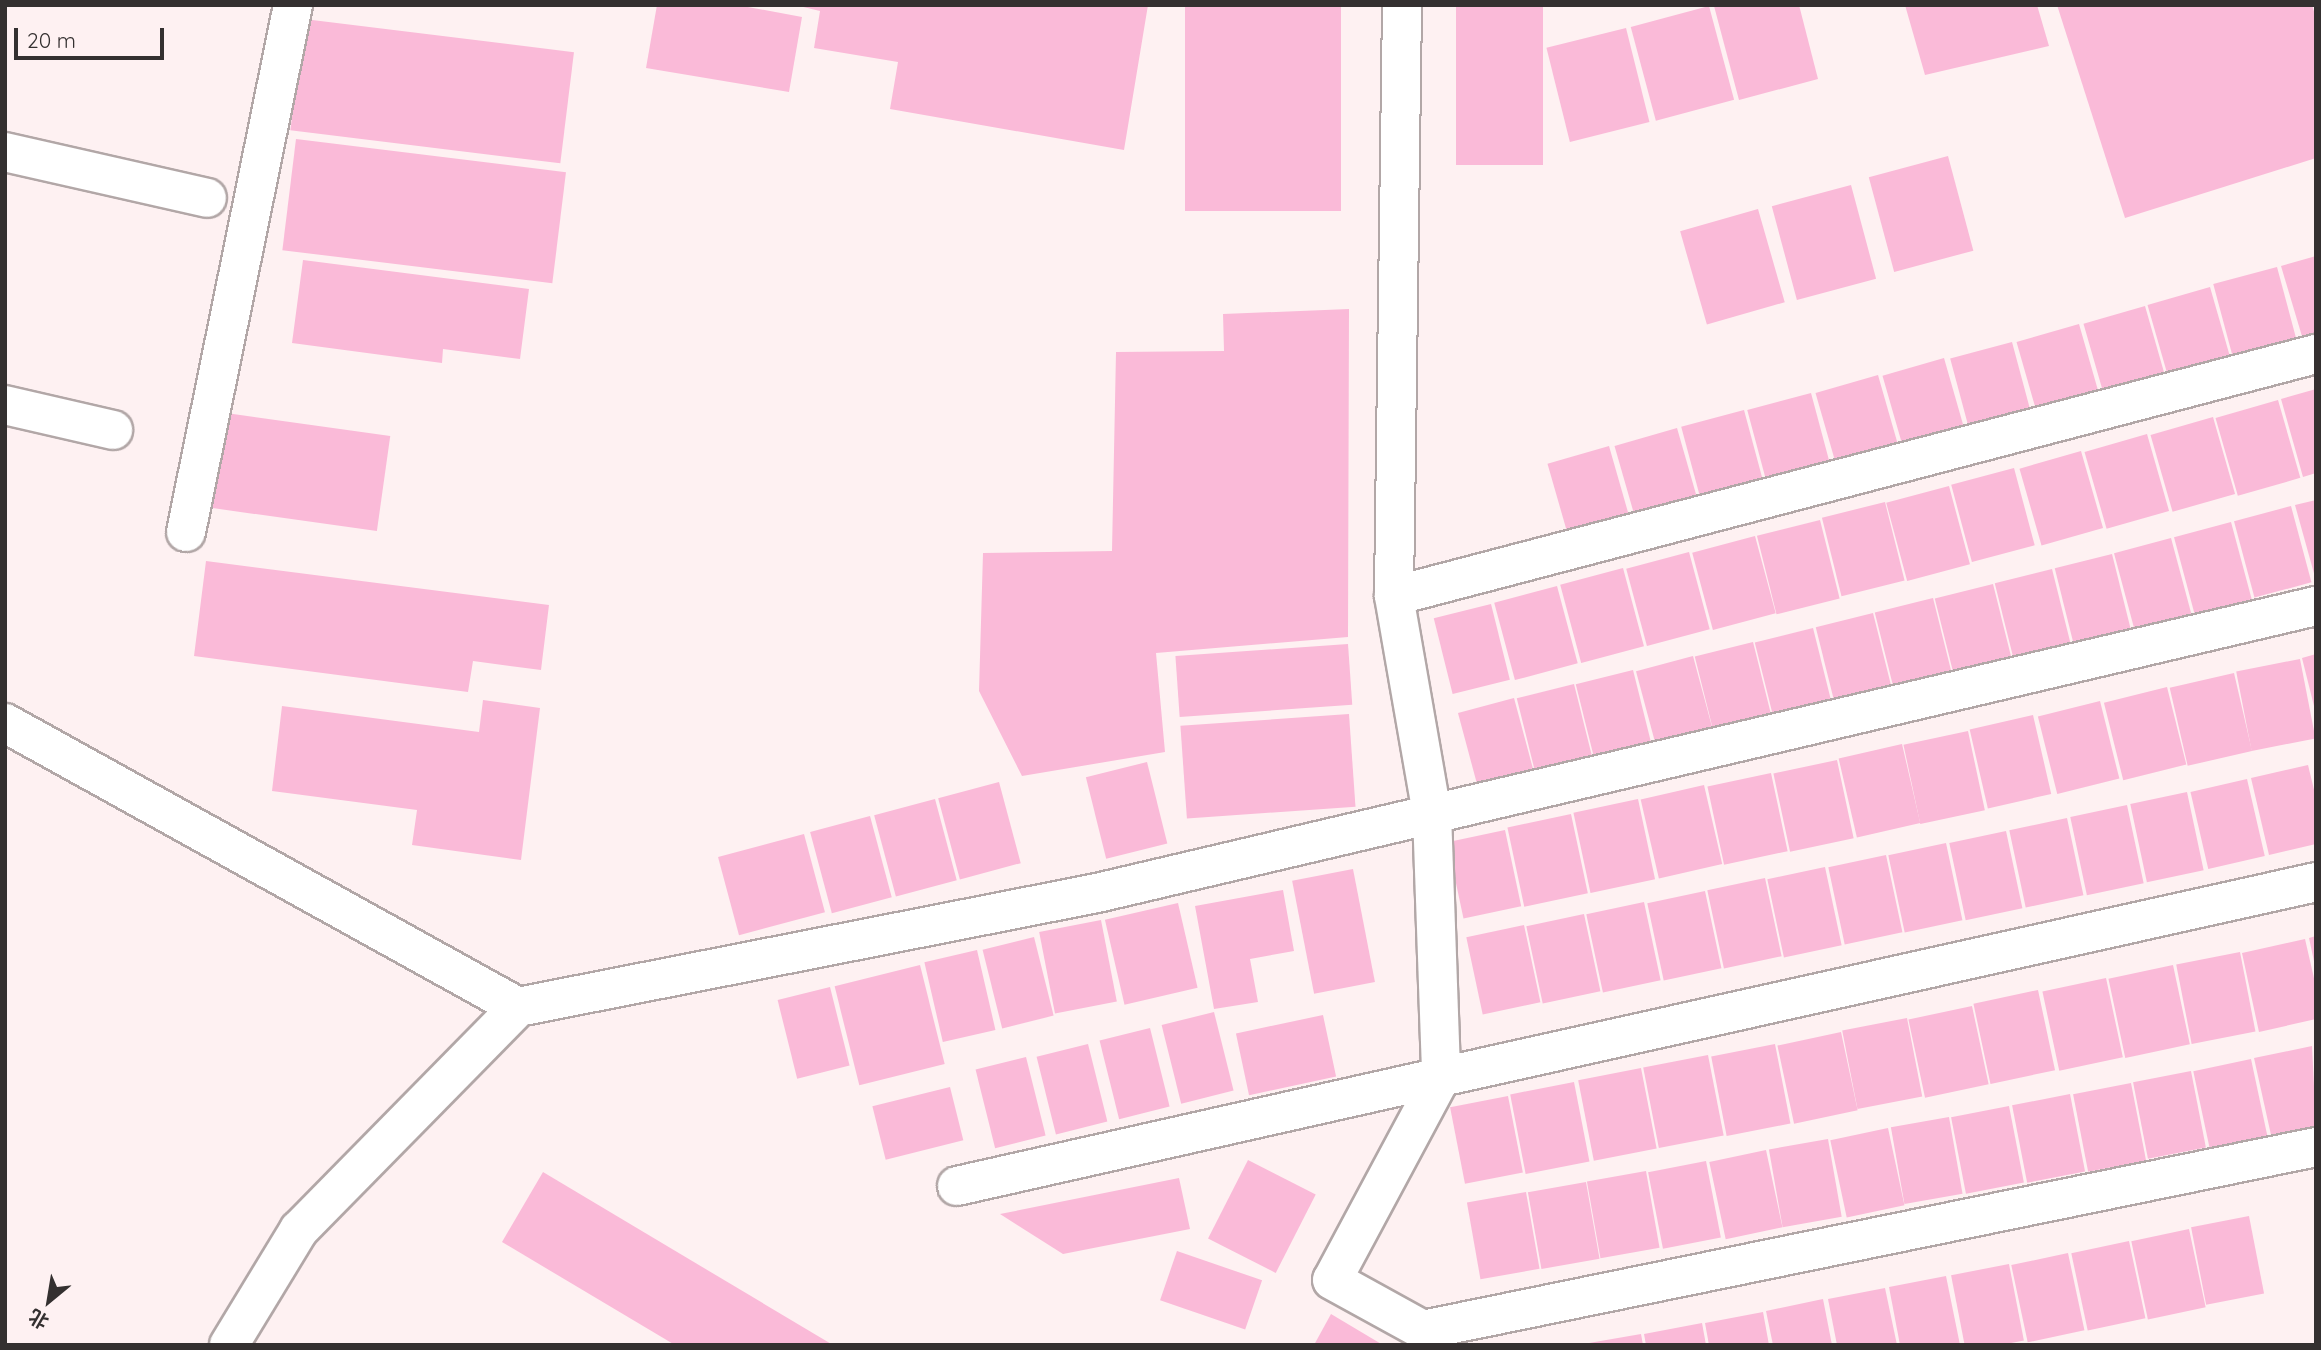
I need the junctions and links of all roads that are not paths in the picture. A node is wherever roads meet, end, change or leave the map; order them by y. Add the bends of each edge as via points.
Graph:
1 (292, 5) edge
2 (1402, 5) edge
3 (5, 152) edge
4 (207, 198) dead end
5 (2316, 354) edge
6 (5, 405) edge
7 (113, 430) dead end
8 (186, 533) dead end
9 (1394, 596) junction
10 (2316, 606) edge
11 (5, 723) edge
12 (1432, 813) junction
13 (2316, 882) edge
14 (517, 1007) junction
15 (1441, 1077) junction
16 (2316, 1147) edge
17 (957, 1186) dead end
18 (229, 1345) edge

1 - 8 street
2 - 9 street
3 - 4 street
5 - 9 street
6 - 7 street
9 - 12 street
10 - 12 street
11 - 14 street
12 - 14 street via 1097,893
12 - 15 street
13 - 15 street
14 - 18 street via 299,1230
15 - 16 street via 1332,1280 1423,1330
15 - 17 street

